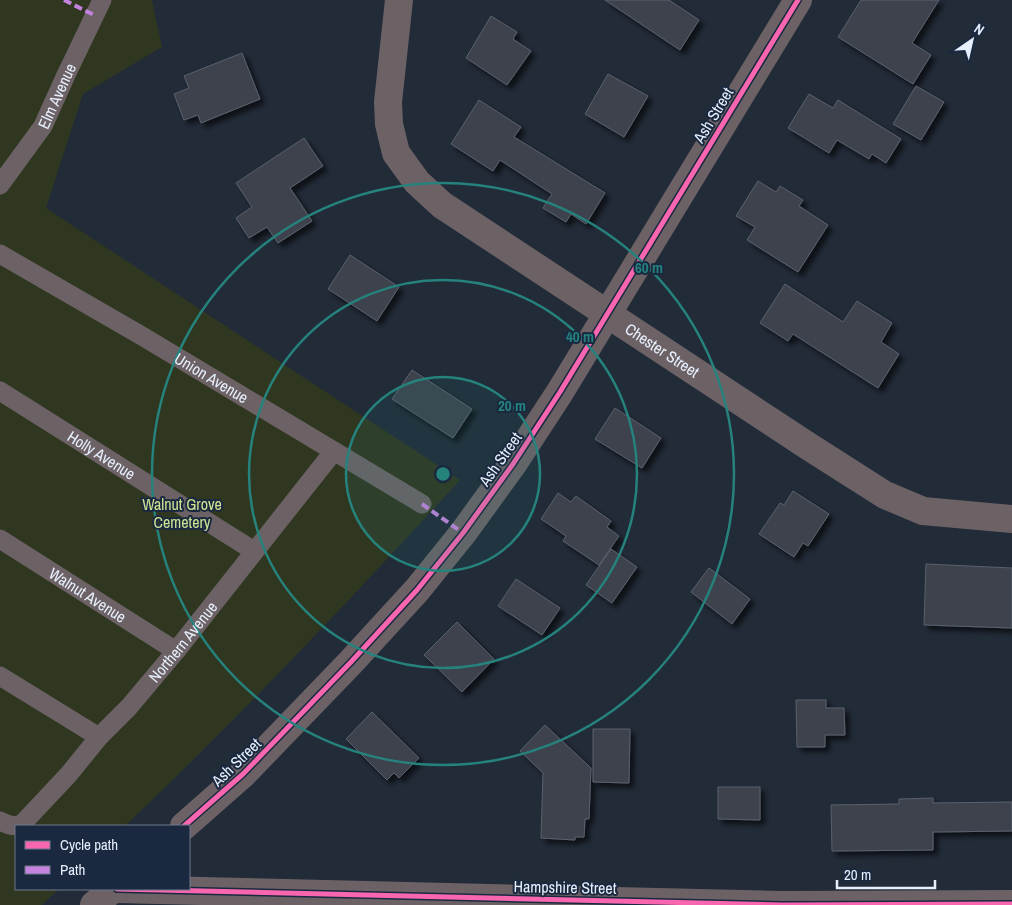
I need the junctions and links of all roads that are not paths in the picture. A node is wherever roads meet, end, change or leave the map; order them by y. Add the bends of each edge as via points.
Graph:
1 (102, 0) edge
2 (400, 0) edge
3 (798, 0) edge
4 (0, 185) edge
5 (0, 254) edge
6 (607, 314) junction
7 (0, 391) edge
8 (334, 451) junction
9 (422, 504) dead end
10 (1012, 519) edge
11 (0, 539) edge
12 (254, 552) junction
13 (176, 651) junction
14 (0, 676) edge
15 (100, 737) junction
16 (0, 821) edge
17 (19, 825) edge
18 (185, 825) edge
19 (15, 826) edge
20 (112, 890) edge
21 (159, 890) edge
22 (1012, 904) edge
23 (94, 905) edge

1 - 4 lane, Elm Avenue via 43,126
2 - 6 street, Chester Street via 388,102 396,153 417,182 442,206
3 - 6 street, Ash Street
5 - 8 lane, Union Avenue
6 - 10 street, Chester Street via 885,495 923,511
6 - 18 street, Ash Street via 513,464 417,590 243,774
7 - 12 lane, Holly Avenue
8 - 9 lane, Union Avenue
8 - 12 lane, Northern Avenue
11 - 13 lane, Walnut Avenue
12 - 13 lane, Northern Avenue
13 - 15 lane, Northern Avenue
14 - 15 lane
15 - 17 lane, Northern Avenue
16 - 19 lane, Northern Avenue
20 - 23 street
21 - 22 street, Hampshire Street via 782,905

